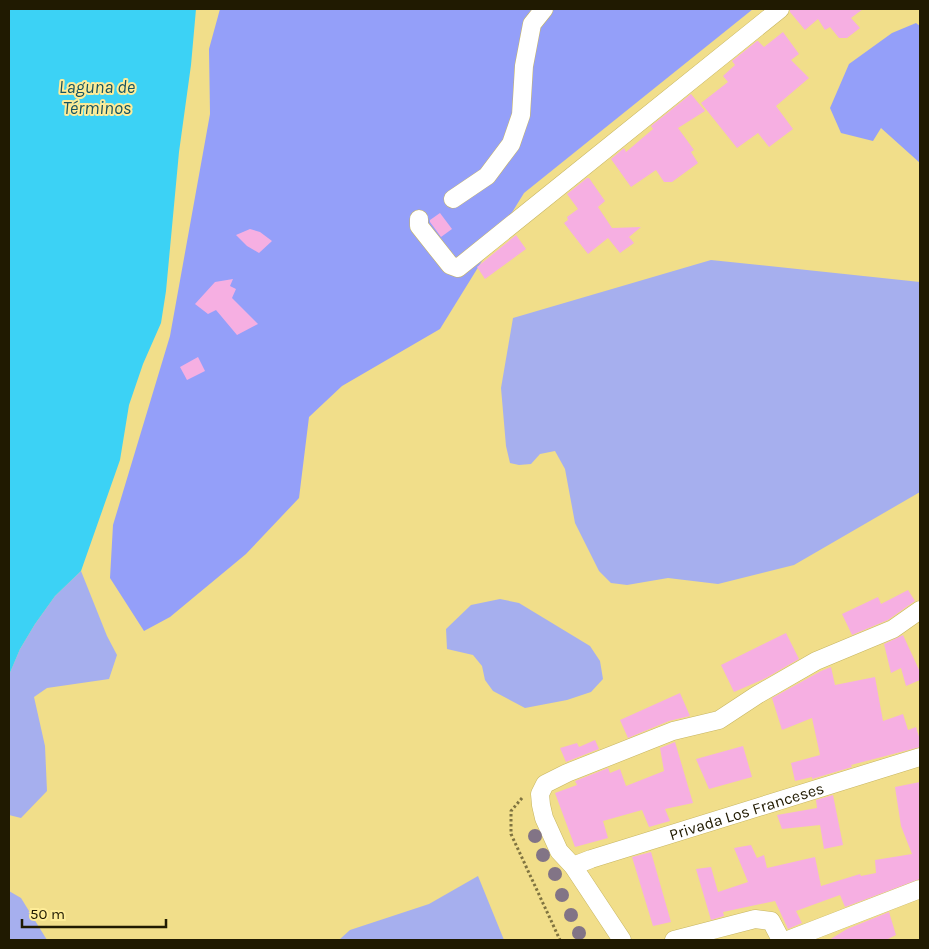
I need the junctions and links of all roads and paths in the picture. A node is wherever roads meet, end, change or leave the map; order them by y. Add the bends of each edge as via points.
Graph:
1 (544, 9) edge
2 (780, 9) edge
3 (453, 199) dead end
4 (419, 219) dead end
5 (920, 610) edge
6 (920, 757) edge
7 (511, 811) dead end
8 (573, 866) junction
9 (920, 890) edge
10 (560, 940) edge
11 (622, 940) edge
12 (674, 940) edge
13 (781, 940) edge
14 (788, 940) edge

1 - 3 street via 532,24 524,66 521,115 511,144 487,176
2 - 4 street via 458,268 450,265 419,226
5 - 8 street via 893,629 816,661 719,720 673,731 545,784 540,794 544,818 559,851
6 - 8 street, Privada Los Franceses
7 - 10 path via 511,834
8 - 11 street
9 - 14 street
12 - 13 street via 755,919 771,921

